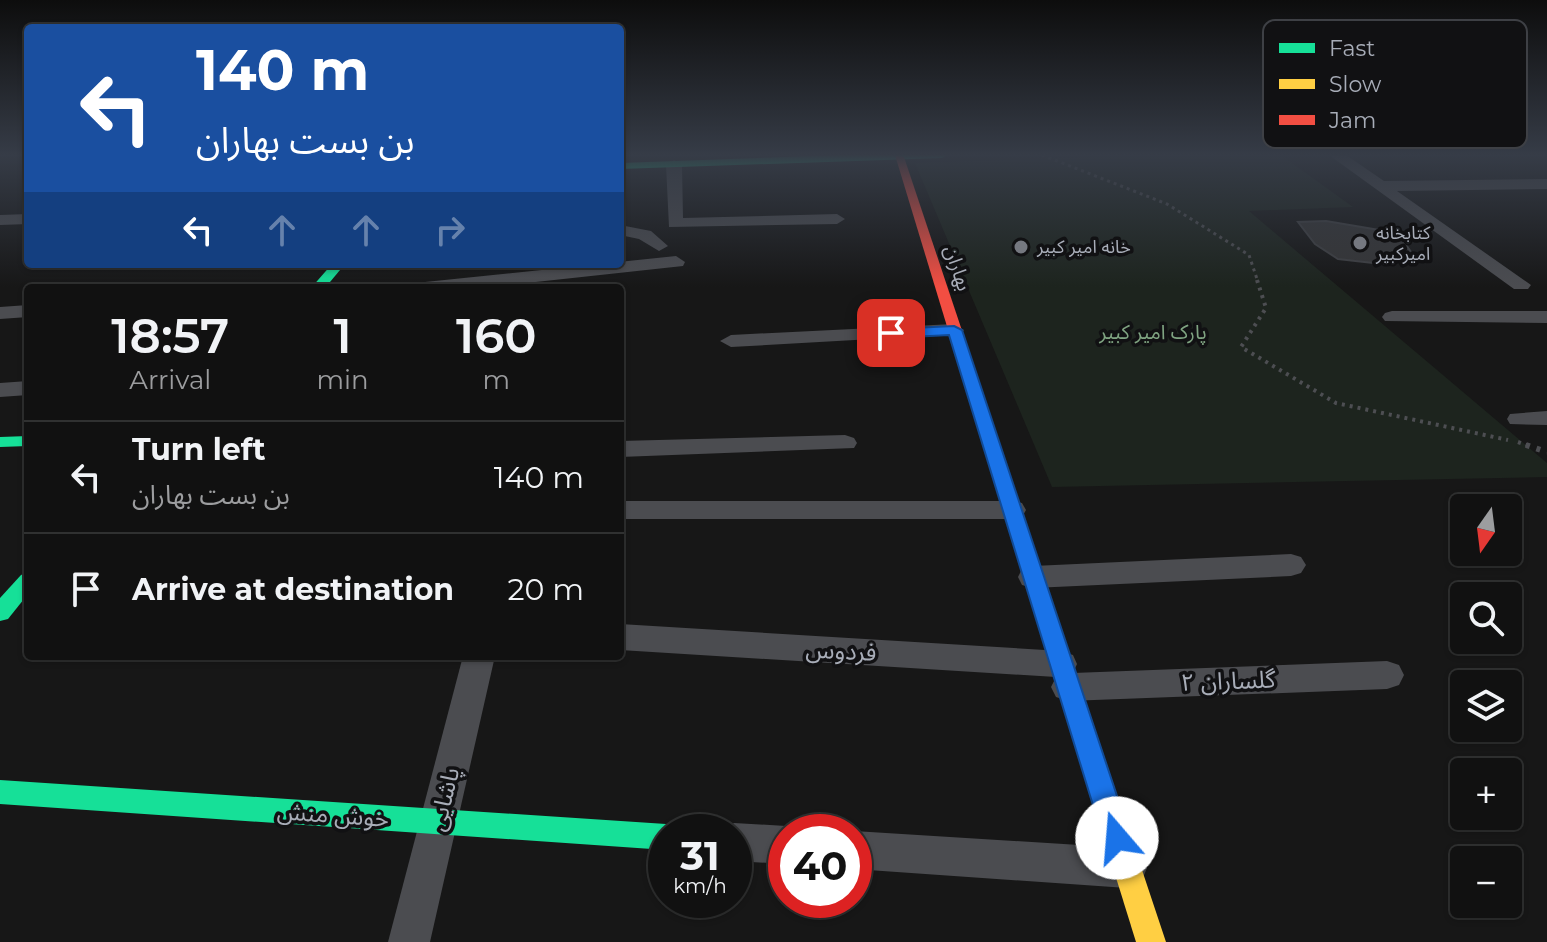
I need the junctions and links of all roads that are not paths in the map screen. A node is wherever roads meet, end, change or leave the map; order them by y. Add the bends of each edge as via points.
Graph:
1 (675, 199) edge
2 (912, 199) edge
3 (1398, 199) edge
4 (24, 219) edge
5 (837, 219) dead end
6 (0, 220) edge
7 (624, 231) edge
8 (659, 246) dead end
9 (676, 262) dead end
10 (336, 268) edge
11 (571, 281) edge
12 (322, 284) edge
13 (508, 284) edge
14 (1521, 285) dead end
15 (24, 311) edge
16 (0, 313) edge
17 (1392, 317) dead end
18 (1547, 317) edge
19 (954, 330) junction
20 (731, 341) dead end
21 (24, 388) edge
22 (0, 390) edge
23 (1547, 418) edge
24 (1519, 419) dead end
25 (24, 441) edge
26 (0, 442) edge
27 (845, 443) dead end
28 (624, 449) edge
29 (624, 510) edge
30 (1012, 510) junction
31 (1291, 565) dead end
32 (1033, 577) junction
33 (624, 637) edge
34 (478, 660) edge
35 (1387, 675) dead end
36 (1065, 676) junction
37 (0, 792) edge
38 (438, 822) junction
39 (648, 836) edge
40 (872, 851) edge
41 (1127, 868) junction
42 (409, 942) edge
43 (1151, 942) edge

1 - 5 street via 675,223
2 - 19 street, بهاران
3 - 14 street
4 - 6 street
7 - 8 street via 645,235
9 - 11 street
10 - 12 street
11 - 13 street
15 - 16 street
17 - 18 street
19 - 20 street
19 - 30 street, بهاران
21 - 22 street
23 - 24 street
25 - 26 street
27 - 28 street
29 - 30 street
30 - 32 street, بهاران
31 - 32 street
32 - 36 street, بهاران
33 - 36 street, فردوس
34 - 38 street, پاشایی
35 - 36 street, گلساران ۲
36 - 41 street, بهاران
37 - 38 street, خوش منش
38 - 39 street, خوش منش
38 - 42 street, پاشایی
40 - 41 street
41 - 43 street, بهاران

